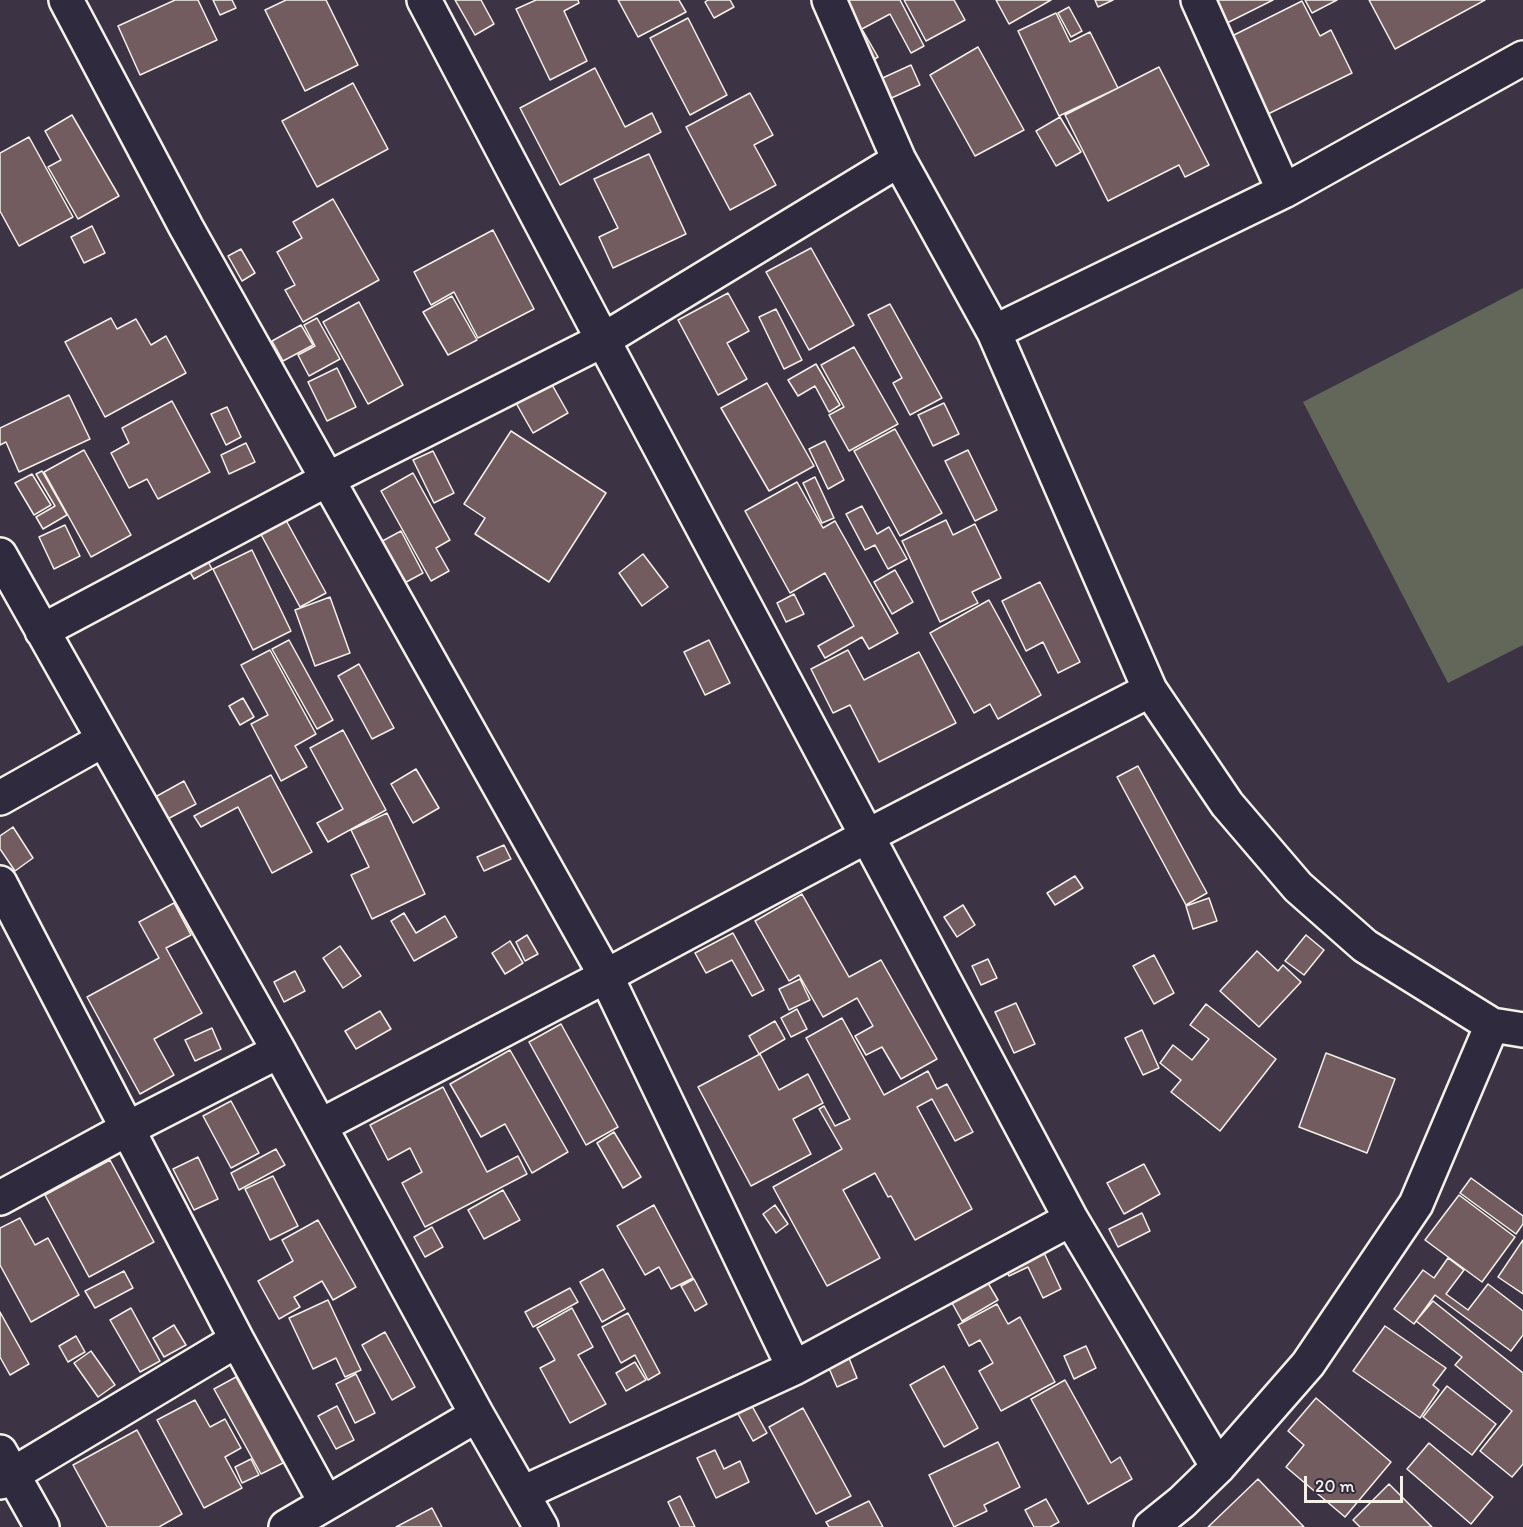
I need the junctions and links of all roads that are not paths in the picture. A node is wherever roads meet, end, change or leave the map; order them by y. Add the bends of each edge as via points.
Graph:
1 (66, 0) edge
2 (424, 0) edge
3 (829, 0) edge
4 (1198, 0) edge
5 (1523, 58) edge
6 (899, 160) junction
7 (1284, 191) junction
8 (994, 332) junction
9 (603, 340) junction
10 (328, 479) junction
11 (0, 555) edge
12 (42, 631) junction
13 (1150, 690) junction
14 (103, 740) junction
15 (0, 798) edge
16 (867, 836) junction
17 (0, 883) edge
18 (606, 976) junction
19 (1507, 1028) edge
20 (279, 1052) junction
21 (320, 1126) junction
22 (128, 1129) junction
23 (0, 1198) edge
24 (1071, 1220) junction
25 (237, 1340) junction
26 (794, 1368) junction
27 (477, 1415) junction
28 (1218, 1467) junction
29 (4, 1470) edge
30 (523, 1493) junction
31 (326, 1503) junction
32 (42, 1527) edge
33 (286, 1527) edge
34 (541, 1527) edge
35 (1151, 1527) edge

1 - 10 street via 186,227
2 - 9 street
3 - 6 street
4 - 7 street
5 - 7 street
6 - 8 street
6 - 9 street
7 - 8 street
8 - 13 street
9 - 10 street
9 - 16 street
10 - 12 street
10 - 18 street
11 - 12 street
12 - 14 street
13 - 16 street
13 - 19 street via 1227,804 1298,886 1365,946
14 - 15 street
14 - 20 street
16 - 18 street
16 - 24 street
17 - 22 street
18 - 21 street
18 - 26 street
19 - 28 street via 1416,1204 1308,1364
20 - 21 street
20 - 22 street
21 - 27 street
22 - 23 street
22 - 25 street
24 - 26 street
24 - 28 street
25 - 29 street
25 - 31 street
26 - 30 street
27 - 30 street
27 - 31 street
28 - 35 street
29 - 32 street
30 - 34 street
31 - 33 street

